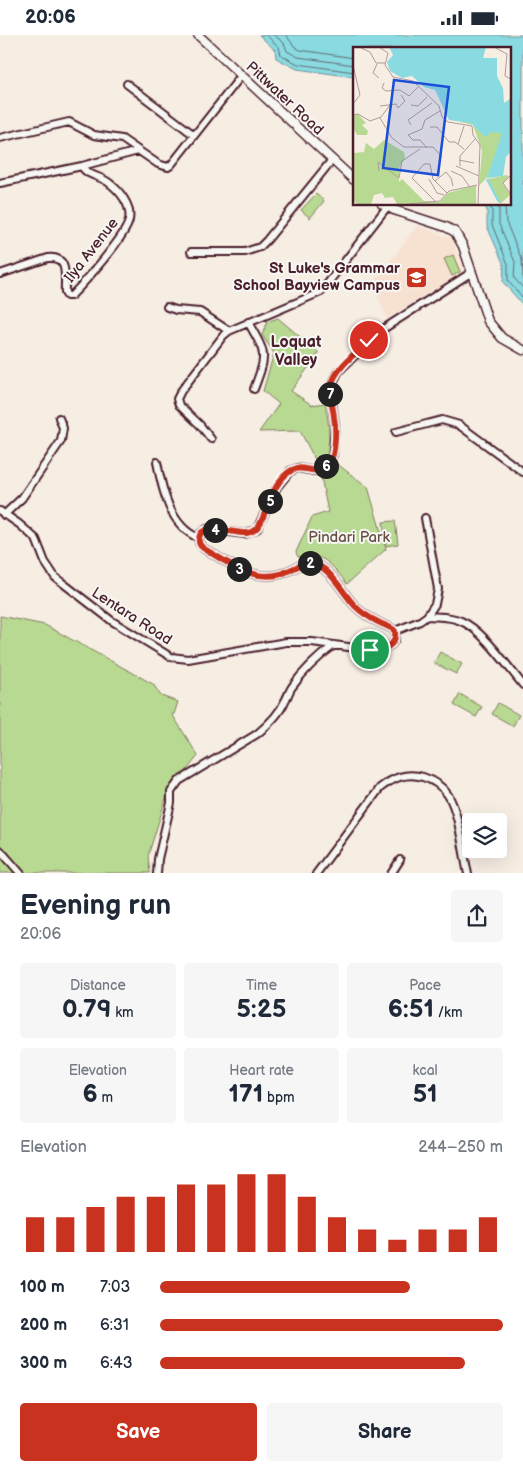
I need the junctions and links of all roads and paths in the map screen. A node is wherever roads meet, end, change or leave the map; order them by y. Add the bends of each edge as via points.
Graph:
1 (198, 35) edge
2 (241, 75) junction
3 (127, 84) dead end
4 (194, 135) junction
5 (0, 138) edge
6 (138, 151) junction
7 (332, 160) junction
8 (82, 166) junction
9 (353, 179) edge
10 (0, 183) edge
11 (384, 205) edge
12 (191, 251) dead end
13 (472, 273) junction
14 (0, 274) edge
15 (168, 307) dead end
16 (248, 322) junction
17 (229, 331) junction
18 (523, 350) edge
19 (254, 389) dead end
20 (60, 418) dead end
21 (396, 433) dead end
22 (211, 439) dead end
23 (157, 462) dead end
24 (523, 472) edge
25 (2, 513) edge
26 (425, 518) dead end
27 (199, 538) junction
28 (427, 616) junction
29 (395, 631) junction
30 (334, 645) junction
31 (523, 685) edge
32 (0, 850) edge
33 (400, 860) dead end
34 (21, 873) edge
35 (157, 873) edge
36 (316, 873) edge
37 (391, 873) edge
38 (468, 873) edge

1 - 2 main road, Pittwater Road
2 - 4 street
2 - 7 main road, Pittwater Road
3 - 4 street
4 - 6 street via 168,167 160,166
5 - 6 street via 69,122 94,135 122,139
6 - 8 street
7 - 9 main road, Pittwater Road
7 - 12 street via 260,247 245,252
8 - 10 street
8 - 14 street, Ilya Avenue via 85,171 108,182 125,201 129,218 124,232 71,296 65,293 64,265 55,258
11 - 13 main road via 450,229 461,241
11 - 16 street via 322,292
13 - 18 main road via 492,327 502,338
13 - 27 street via 380,331 338,371 330,388 335,425 333,455 327,466 315,471 298,468 290,471 276,487 260,525 253,532 241,534 207,529
15 - 17 street via 200,312
16 - 17 street
16 - 19 street via 264,356
17 - 22 street via 177,399
20 - 25 street via 63,428 61,441 22,498
21 - 24 street via 442,420 459,425
23 - 27 street via 170,509 184,528
25 - 30 street, Lentara Road via 36,539 55,577 112,621 171,657 188,659 286,642
26 - 28 street via 438,589
27 - 29 street via 203,548 254,575 279,575 305,564 319,565 364,615
28 - 29 street
28 - 31 street via 448,617 473,628
29 - 30 street, Lentara Road via 393,643 384,648 361,650
30 - 35 street via 302,673 280,711 267,726 179,781 172,792
32 - 34 street
33 - 37 street
36 - 38 street via 380,788 392,779 407,775 430,779 448,795

